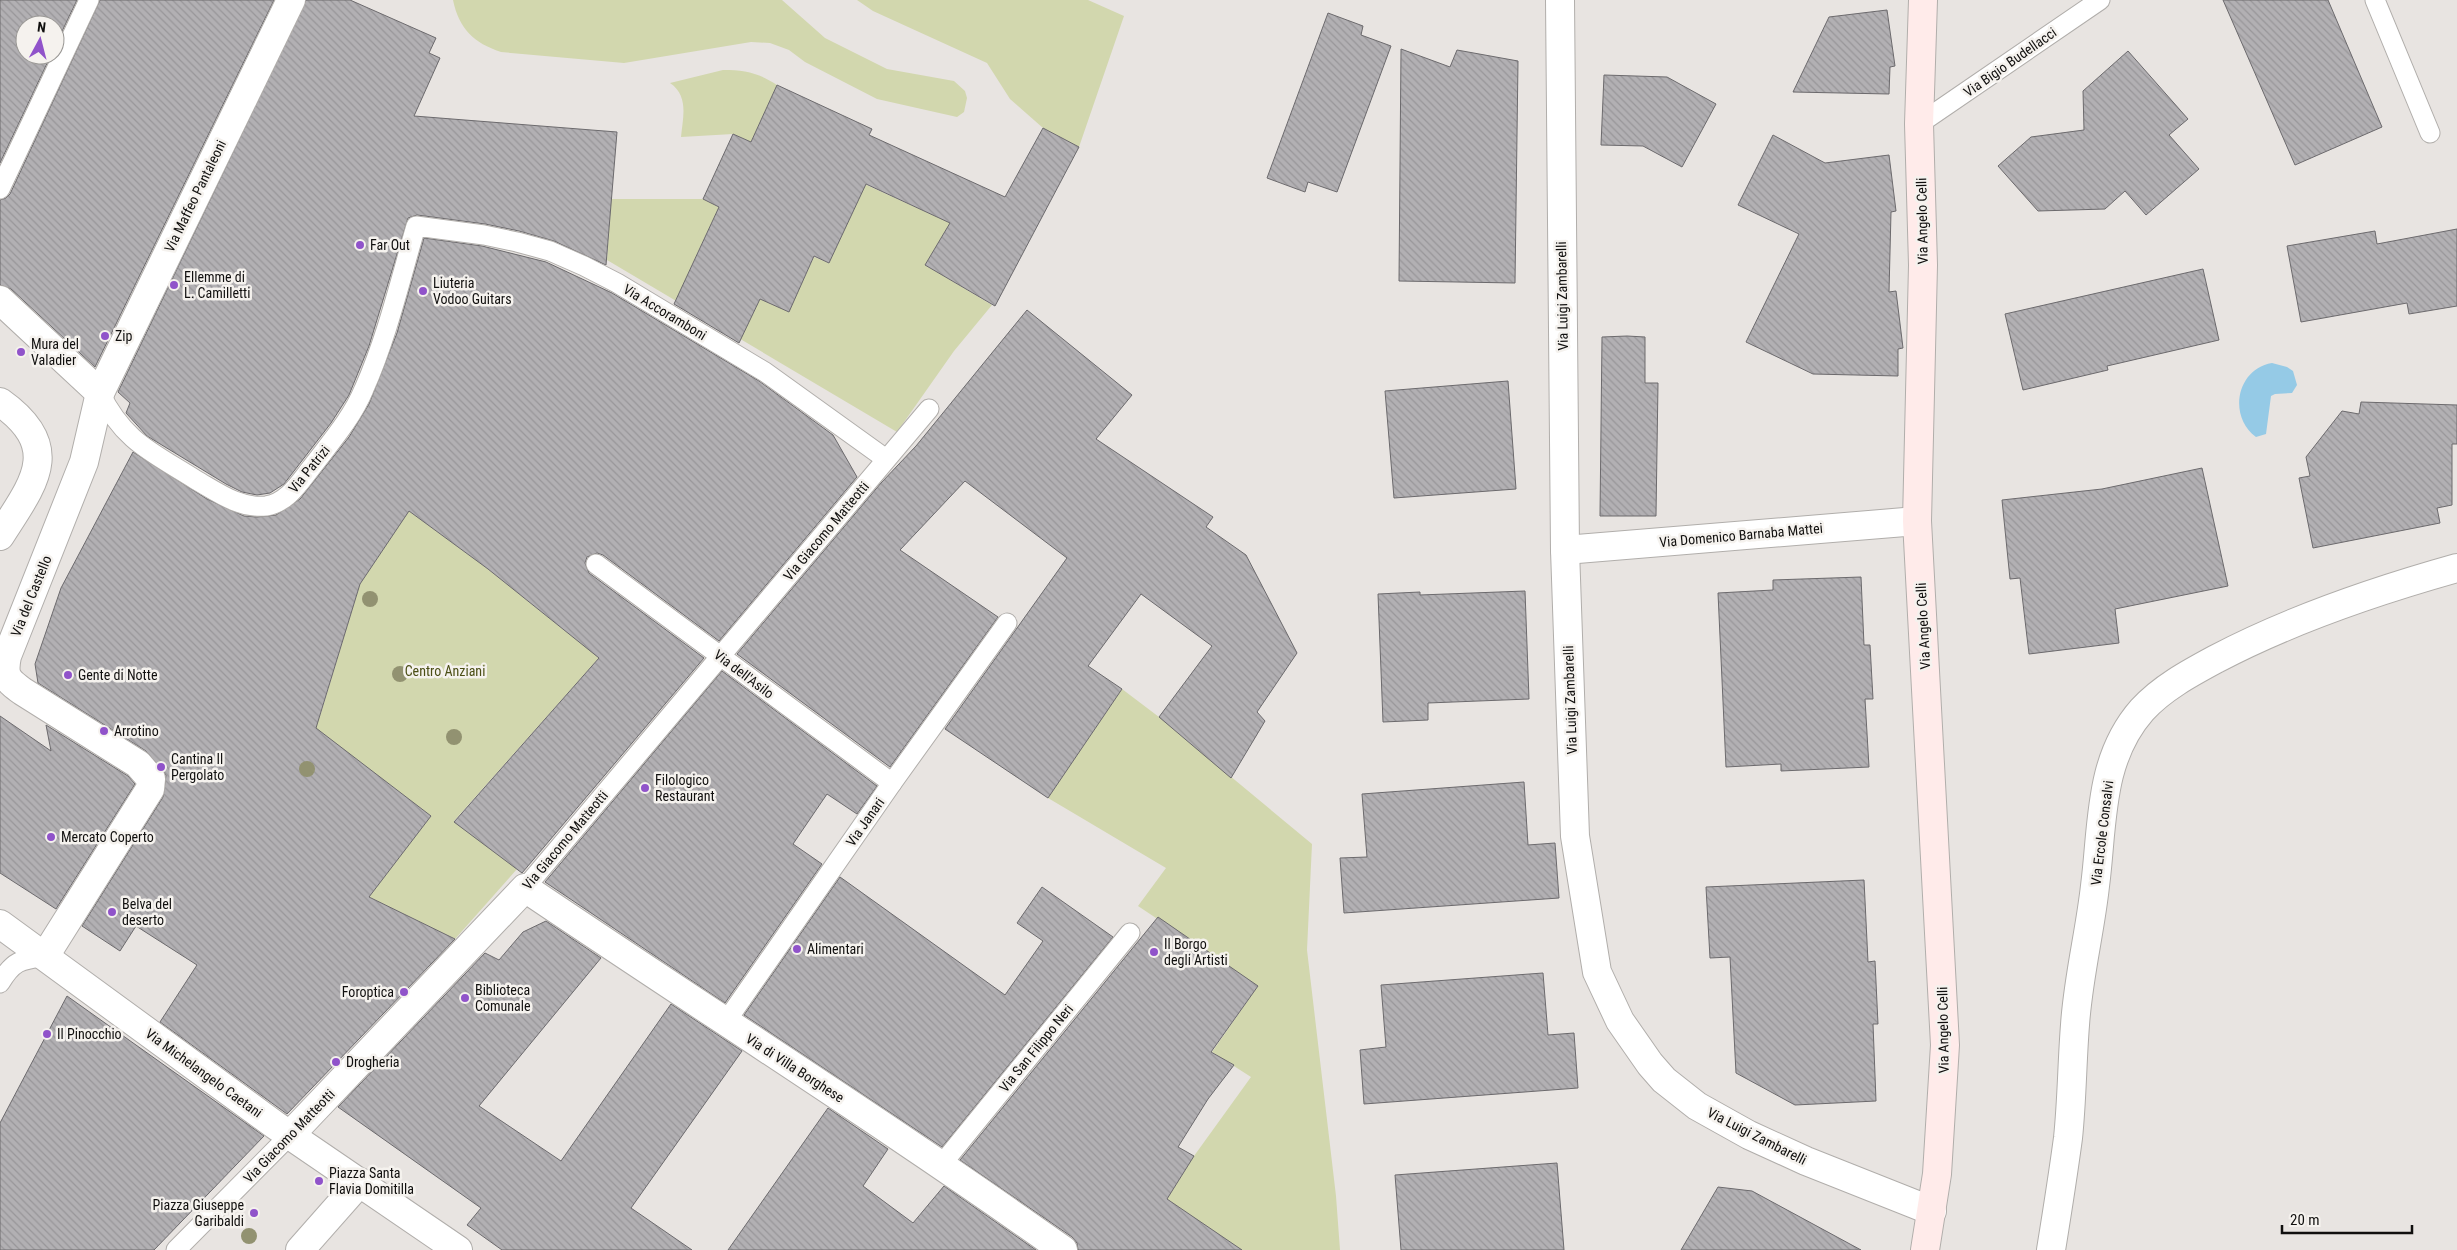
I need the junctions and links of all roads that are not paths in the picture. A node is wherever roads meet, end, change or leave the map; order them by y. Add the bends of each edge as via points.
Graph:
1 (89, 0) edge
2 (291, 0) edge
3 (1560, 0) edge
4 (1923, 0) edge
5 (2100, 0) edge
6 (2375, 0) edge
7 (1919, 124) junction
8 (2430, 132) dead end
9 (0, 189) edge
10 (416, 226) joint
11 (0, 300) edge
12 (100, 392) junction
13 (0, 402) edge
14 (930, 409) dead end
15 (886, 459) junction
16 (1917, 521) junction
17 (0, 536) edge
18 (1565, 550) junction
19 (596, 564) dead end
20 (2457, 568) edge
21 (1007, 623) dead end
22 (720, 656) junction
23 (892, 783) junction
24 (525, 888) junction
25 (0, 924) edge
26 (1130, 933) dead end
27 (45, 956) junction
28 (0, 983) edge
29 (725, 1022) junction
30 (290, 1136) junction
31 (942, 1164) junction
32 (360, 1182) junction
33 (1932, 1211) junction
34 (176, 1250) edge
35 (300, 1250) edge
36 (458, 1250) edge
37 (1063, 1250) edge
38 (1925, 1250) edge
39 (2051, 1250) edge

1 - 9 lane
2 - 12 street, Via Maffeo Pantaleoni
3 - 18 street, Via Luigi Zambarelli
4 - 7 main road, Via Angelo Celli
5 - 7 lane, Via Bigio Budellacci
6 - 8 lane
7 - 16 main road, Via Angelo Celli via 1923,265
10 - 12 lane, Via Patrizi via 364,391 337,434 294,490 280,501 266,506 246,505 226,498 135,442 116,421
10 - 15 lane, Via Accoramboni via 518,242 584,266 765,372
11 - 12 street
12 - 27 street, Via del Castello via 84,462 4,669 9,681 22,692 138,764 151,779 150,789
13 - 17 street via 28,429 36,446 38,463 34,482
14 - 15 lane, Via Giacomo Matteotti
15 - 22 lane, Via Giacomo Matteotti
16 - 18 street, Via Domenico Barnaba Mattei
16 - 33 main road, Via Angelo Celli via 1944,1018 1944,1097
18 - 33 street, Via Luigi Zambarelli via 1575,836 1597,972 1620,1021 1664,1080 1697,1106 1806,1161
19 - 22 lane, Via dell'Asilo
20 - 39 street, Via Ercole Consalvi via 2331,608 2231,651 2152,700 2120,742 2109,771 2102,809 2096,884 2075,1025 2068,1139
21 - 23 lane, Via Janari
22 - 23 lane, Via dell'Asilo
22 - 24 lane, Via Giacomo Matteotti
23 - 29 lane, Via Janari
24 - 29 street, Via di Villa Borghese
24 - 30 street, Via Giacomo Matteotti
25 - 27 street, Via Michelangelo Caetani
26 - 31 lane, Via San Filippo Neri
27 - 28 lane via 13,965
27 - 30 street, Via Michelangelo Caetani
29 - 31 street, Via di Villa Borghese
30 - 32 street
30 - 34 lane, Via Giacomo Matteotti
31 - 37 street, Via di Villa Borghese
32 - 35 street
32 - 36 street
33 - 38 main road, Via Angelo Celli

